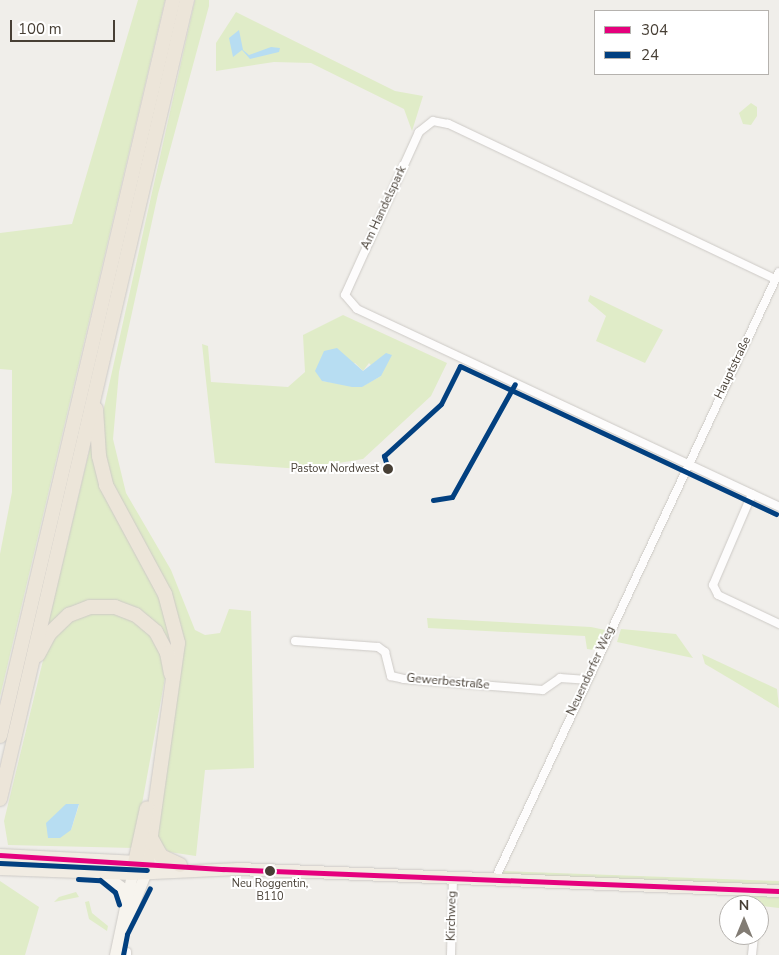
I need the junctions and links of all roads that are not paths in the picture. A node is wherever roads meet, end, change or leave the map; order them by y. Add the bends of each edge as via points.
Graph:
1 (174, 0) edge
2 (187, 0) edge
3 (777, 276) edge
4 (95, 394) junction
5 (688, 464) junction
6 (752, 494) junction
7 (779, 506) edge
8 (779, 624) edge
9 (295, 641) dead end
10 (29, 672) junction
11 (587, 680) junction
12 (0, 736) edge
13 (0, 799) edge
14 (151, 836) junction
15 (0, 855) edge
16 (180, 864) junction
17 (140, 868) junction
18 (0, 869) edge
19 (223, 869) junction
20 (103, 873) junction
21 (453, 877) junction
22 (495, 879) junction
23 (779, 891) edge
24 (126, 901) junction
25 (120, 932) junction
26 (115, 955) edge
27 (451, 955) edge

1 - 12 highway
2 - 4 highway
3 - 5 street, Hauptstraße
3 - 5 street, Am Handelspark via 448,124 433,121 419,132 345,291 348,303
4 - 10 highway
4 - 14 highway via 99,456 106,485 166,594 178,643
5 - 6 street
5 - 11 street, Neuendorfer Weg
6 - 7 street
6 - 8 street via 713,584 718,595
9 - 11 street, Gewerbestraße via 378,647 385,652 391,676 404,679 543,690 560,678
10 - 13 highway
10 - 17 highway via 58,624 90,607 115,607 136,615 162,640 171,675
11 - 22 street, Neuendorfer Weg
14 - 16 highway via 161,856
14 - 17 highway
15 - 17 main road
16 - 17 main road
16 - 19 main road
17 - 19 main road
17 - 20 main road
17 - 24 street
17 - 25 street via 135,906
18 - 20 main road
19 - 21 main road
20 - 24 street via 121,887
21 - 22 main road
21 - 27 street, Kirchweg
22 - 23 main road
24 - 25 street
25 - 26 street

